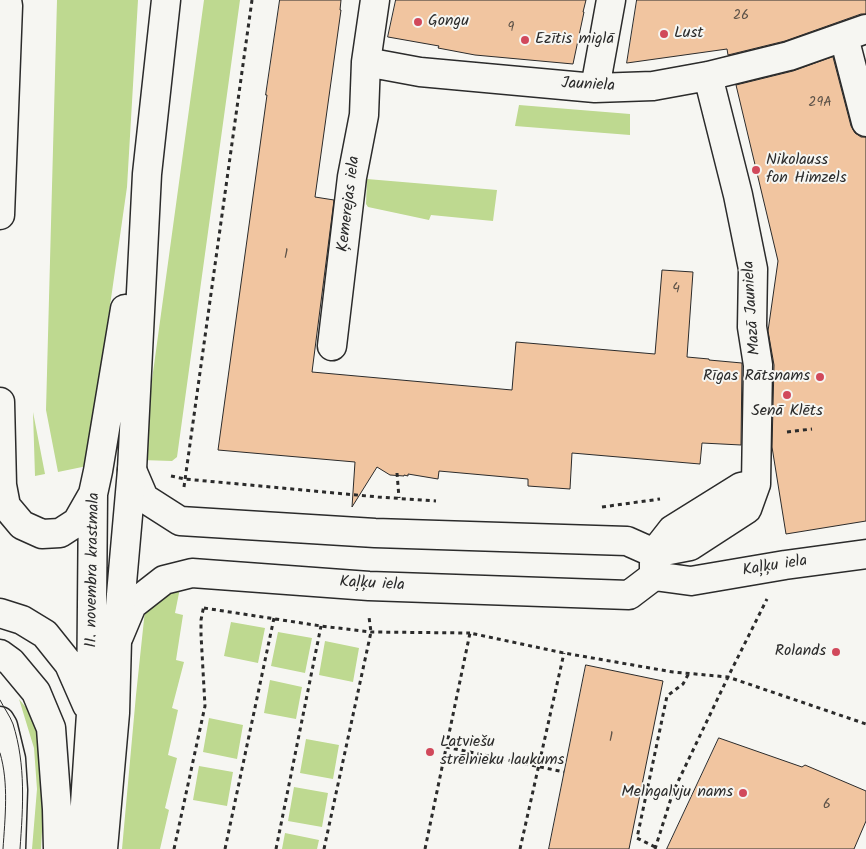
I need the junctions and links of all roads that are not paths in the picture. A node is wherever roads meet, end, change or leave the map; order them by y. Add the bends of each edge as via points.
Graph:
1 (7, 0) edge
2 (166, 0) edge
3 (375, 0) edge
4 (611, 0) edge
5 (855, 33) edge
6 (366, 62) junction
7 (708, 76) junction
8 (595, 88) junction
9 (866, 122) edge
10 (147, 174) junction
11 (0, 214) edge
12 (332, 346) dead end
13 (0, 402) edge
14 (132, 470) junction
15 (93, 494) junction
16 (866, 554) edge
17 (654, 565) junction
18 (0, 613) edge
19 (117, 640) junction
20 (0, 654) edge
21 (91, 714) junction
22 (0, 721) edge
23 (11, 849) edge
24 (58, 849) edge
25 (82, 849) edge
26 (103, 849) edge

1 - 11 street
2 - 10 street, 11. novembra krastmala
3 - 6 street
4 - 8 street
5 - 7 street, Jauniela via 790,56
5 - 9 street
6 - 8 street, Jauniela via 420,72
6 - 12 street, Ķemerejas iela via 364,116 352,177
7 - 8 street, Jauniela via 653,86
7 - 17 street, Mazā Jauniela via 753,270 752,327 758,365 756,484 741,487 672,530
10 - 14 street, 11. novembra krastmala
10 - 15 street, 11. novembra krastmala
13 - 15 street via 2,484 6,506 22,525 42,534 60,533 77,522
14 - 17 street, Kaļķu iela via 144,498 180,521 375,533 627,541
14 - 19 street, 11. novembra krastmala
15 - 21 street, 11. novembra krastmala
16 - 17 street, Kaļķu iela via 691,581
17 - 19 street, Kaļķu iela via 629,595 369,586 192,573 164,580 132,605
18 - 21 street via 22,620 45,634 69,664
19 - 26 street, 11. novembra krastmala via 115,713
20 - 24 street via 36,692 51,728
21 - 25 street, 11. novembra krastmala
22 - 23 street via 11,759

